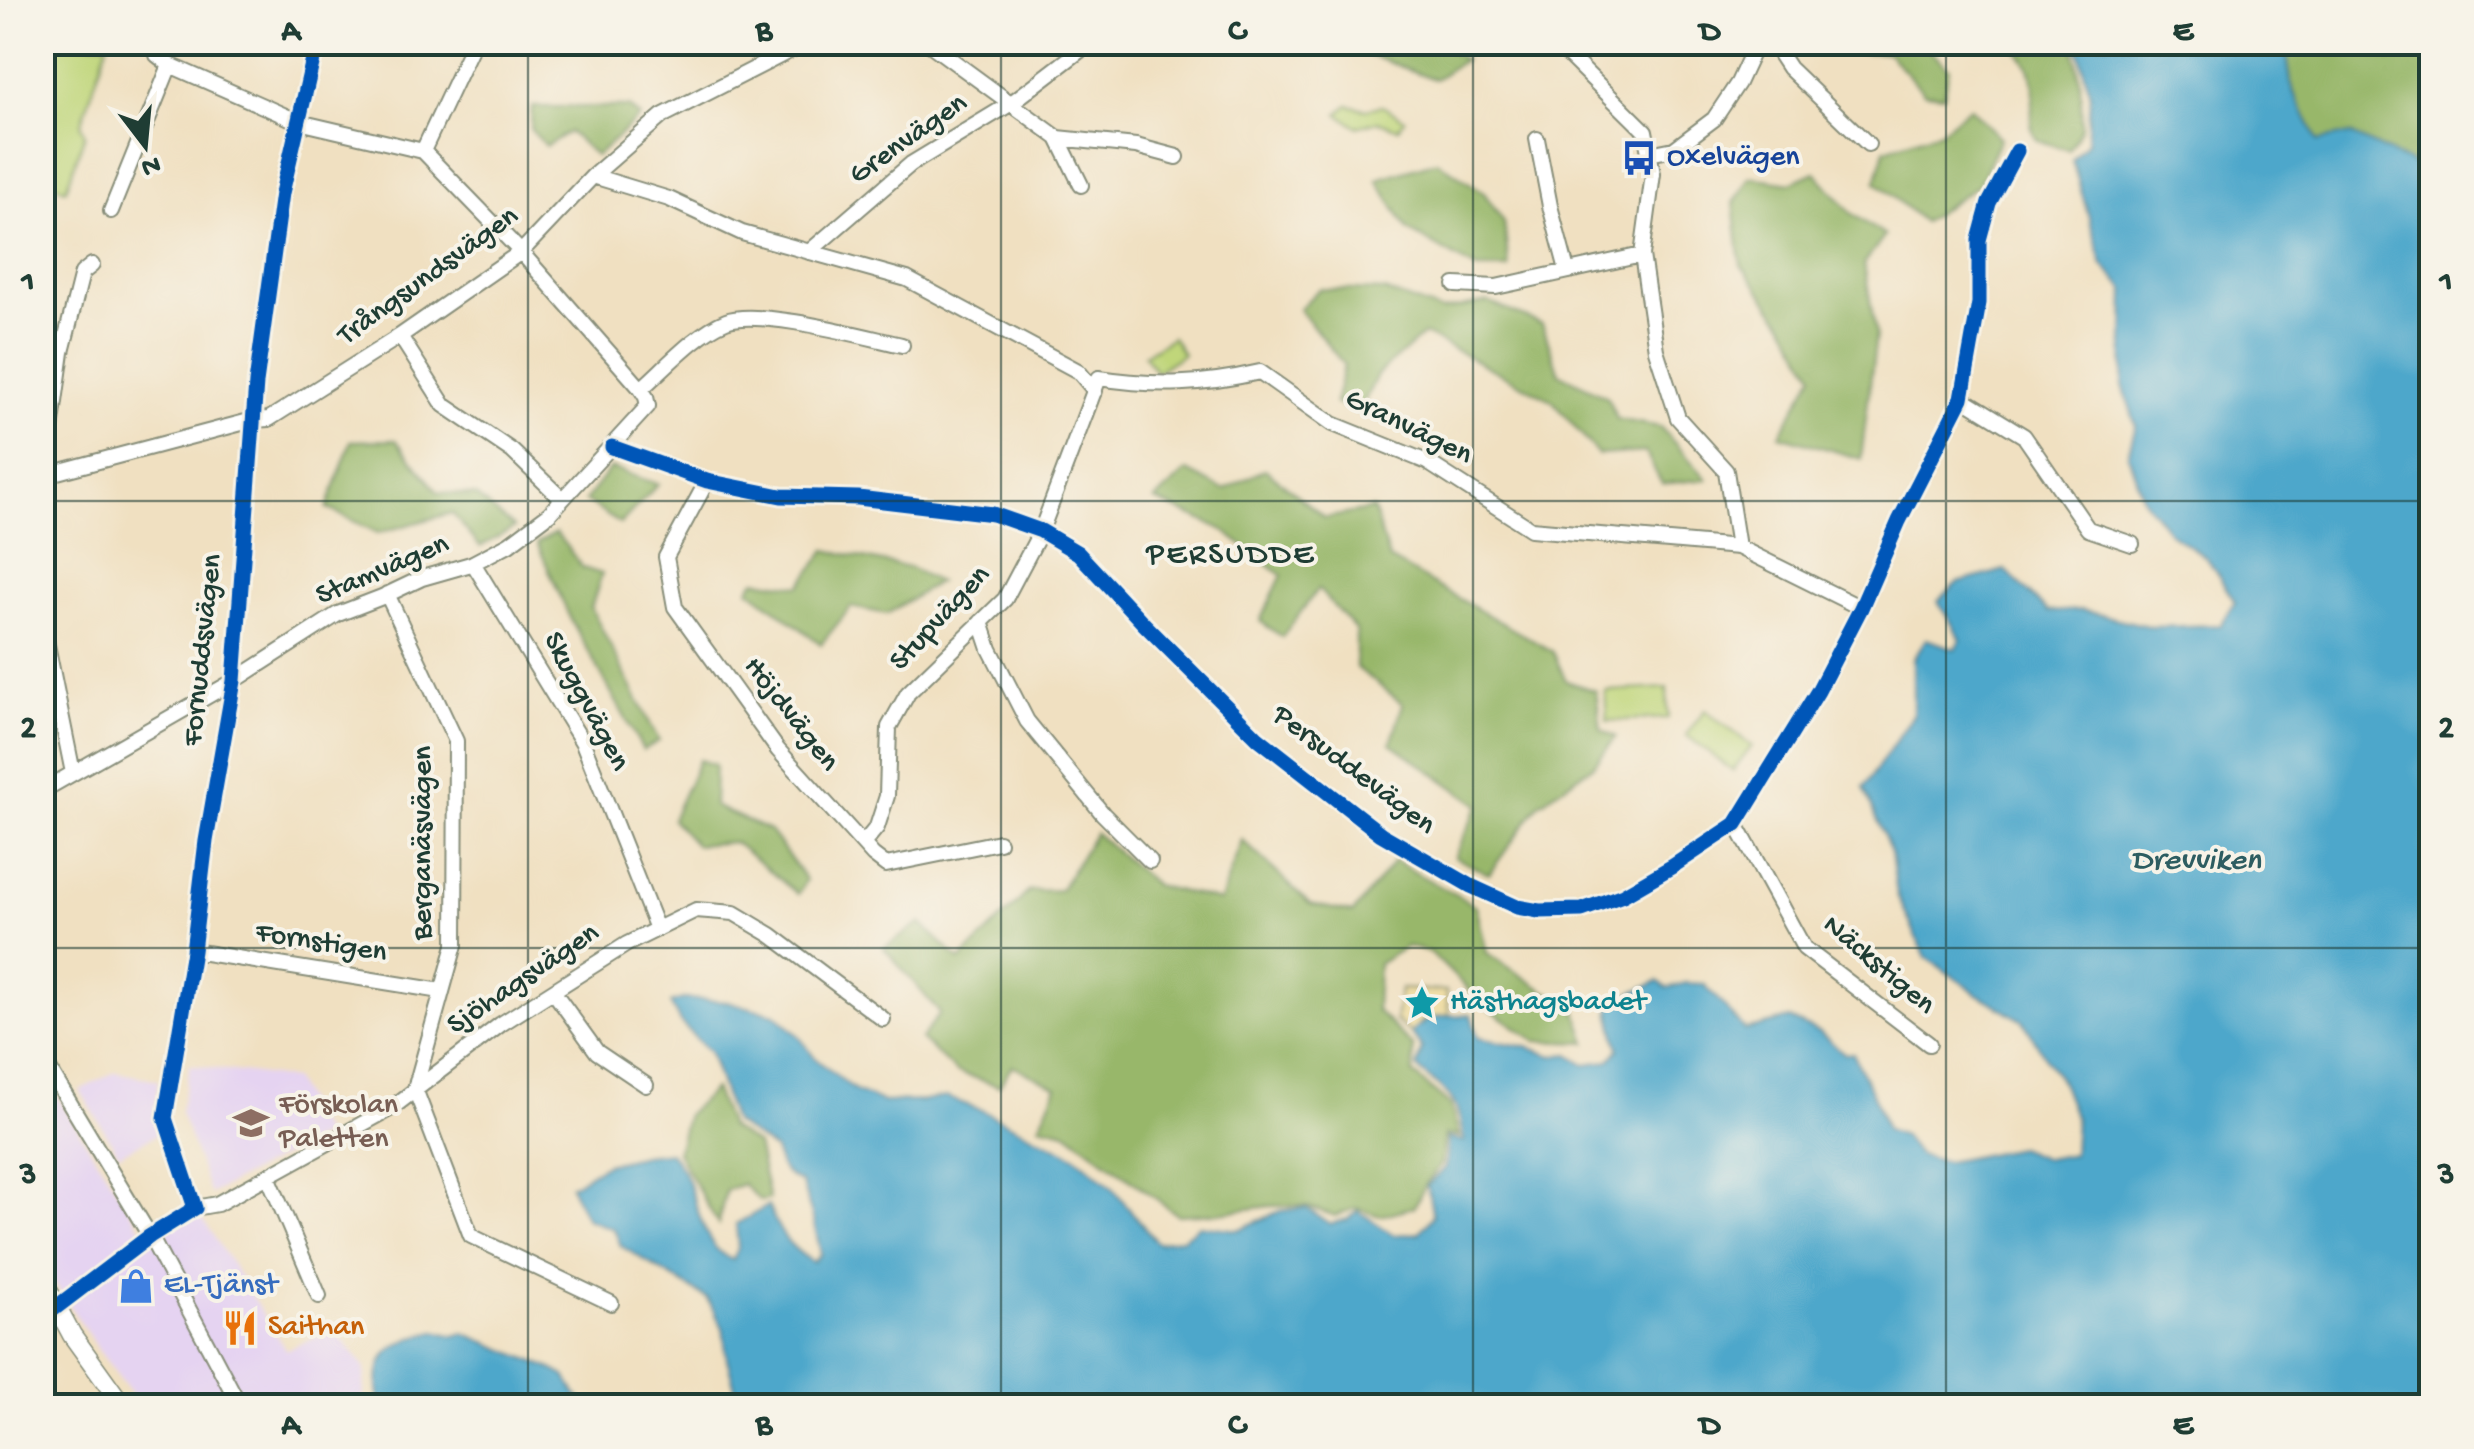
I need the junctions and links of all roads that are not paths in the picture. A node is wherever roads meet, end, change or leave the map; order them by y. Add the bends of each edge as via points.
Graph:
1 (317, 42) edge
2 (474, 42) edge
3 (807, 42) edge
4 (927, 42) edge
5 (1092, 42) edge
6 (1555, 42) edge
7 (1757, 42) edge
8 (1772, 42) edge
9 (156, 55) dead end
10 (170, 65) junction
11 (1010, 104) junction
12 (298, 122) junction
13 (1058, 138) junction
14 (1537, 140) dead end
15 (1868, 144) dead end
16 (423, 151) junction
17 (2017, 151) dead end
18 (1650, 154) junction
19 (1177, 158) dead end
20 (593, 176) junction
21 (1081, 185) dead end
22 (111, 211) dead end
23 (522, 252) junction
24 (809, 252) junction
25 (1642, 255) junction
26 (92, 265) dead end
27 (1567, 270) junction
28 (1455, 286) dead end
29 (400, 336) junction
30 (902, 345) dead end
31 (1097, 384) junction
32 (640, 389) junction
33 (1962, 398) junction
34 (253, 420) junction
35 (612, 448) junction
36 (42, 474) edge
37 (706, 482) junction
38 (562, 498) junction
39 (1041, 531) junction
40 (2132, 544) dead end
41 (1738, 547) junction
42 (473, 562) junction
43 (388, 594) junction
44 (1861, 608) junction
45 (42, 620) edge
46 (981, 622) junction
47 (46, 659) edge
48 (234, 681) junction
49 (73, 773) junction
50 (42, 791) edge
51 (1736, 824) junction
52 (999, 842) dead end
53 (863, 844) junction
54 (1150, 861) dead end
55 (657, 930) junction
56 (192, 951) junction
57 (441, 991) junction
58 (553, 991) junction
59 (883, 1018) dead end
60 (1929, 1044) dead end
61 (42, 1057) edge
62 (646, 1085) dead end
63 (416, 1089) junction
64 (268, 1176) junction
65 (195, 1208) junction
66 (150, 1236) junction
67 (42, 1279) edge
68 (319, 1296) dead end
69 (611, 1303) dead end
70 (47, 1311) edge
71 (108, 1406) edge
72 (123, 1406) edge
73 (240, 1406) edge

1 - 12 street, Fornuddsvägen
2 - 16 street
3 - 20 street, Trångsundsvägen via 662,116
4 - 11 street
5 - 11 street, Grenvägen
6 - 18 street via 1645,131
7 - 18 street via 1714,119 1674,150
8 - 15 street via 1789,68
9 - 10 street
10 - 12 street
10 - 22 street
11 - 13 street
11 - 24 street, Grenvägen via 911,164
12 - 16 street
12 - 34 street, Fornuddsvägen via 282,193
13 - 19 street via 1136,146
13 - 21 street
14 - 27 street
16 - 23 street
17 - 33 street, Persuddevägen via 1988,203 1979,240 1979,303
18 - 25 street via 1654,174
20 - 23 street, Trångsundsvägen
20 - 24 street
23 - 29 street, Trångsundsvägen
23 - 32 street
24 - 31 street via 907,279
25 - 27 street
25 - 41 street via 1656,350 1678,418 1726,471
26 - 36 street via 82,273 62,352
27 - 28 street via 1496,286
29 - 34 street, Trångsundsvägen via 269,419
29 - 38 street via 444,405 512,451
30 - 32 street via 748,317 702,335
31 - 39 street, Stupvägen
31 - 41 street, Granvägen via 1218,382 1260,372 1333,424 1427,462 1532,529
32 - 35 street, Stamvägen via 648,406
33 - 40 street via 2024,436 2088,529
33 - 44 street, Persuddevägen
34 - 36 street, Trångsundsvägen
34 - 48 street, Fornuddsvägen
35 - 37 street, Persuddevägen
35 - 38 street, Stamvägen
37 - 39 street, Persuddevägen via 781,496 993,514
37 - 53 street, Höjdvägen via 666,557 674,608 778,750
38 - 42 street, Stamvägen via 509,544
39 - 46 street, Stupvägen via 1005,600
39 - 51 street, Persuddevägen via 1078,553 1258,738 1382,834 1517,907 1582,910 1610,900
41 - 44 street, Granvägen
42 - 43 street, Stamvägen
42 - 55 street, Skuggvägen via 583,743
43 - 48 street, Stamvägen via 338,614
43 - 57 street, Berganäsvägen via 456,741 455,944
44 - 51 street, Persuddevägen
45 - 47 street
46 - 53 street, Stupvägen via 908,692 889,727 887,796
46 - 54 street via 1027,720
47 - 49 street
48 - 49 street, Stamvägen
48 - 56 street, Fornuddsvägen
49 - 50 street, Stamvägen
51 - 60 street, Näckstigen via 1804,948
52 - 53 street, Höjdvägen via 886,865
55 - 58 street, Sjöhagsvägen
55 - 59 street, Sjöhagsvägen via 696,910 734,913
56 - 57 street, Fornstigen
56 - 65 street, Fornuddsvägen via 164,1118
57 - 63 street, Berganäsvägen
58 - 62 street via 597,1052
58 - 63 street, Sjöhagsvägen
61 - 66 street
63 - 64 street, Sjöhagsvägen
63 - 69 street via 471,1236
64 - 65 street, Sjöhagsvägen
64 - 68 street
65 - 66 street
66 - 70 street
66 - 73 street
67 - 70 main road
70 - 71 main road
70 - 72 main road

